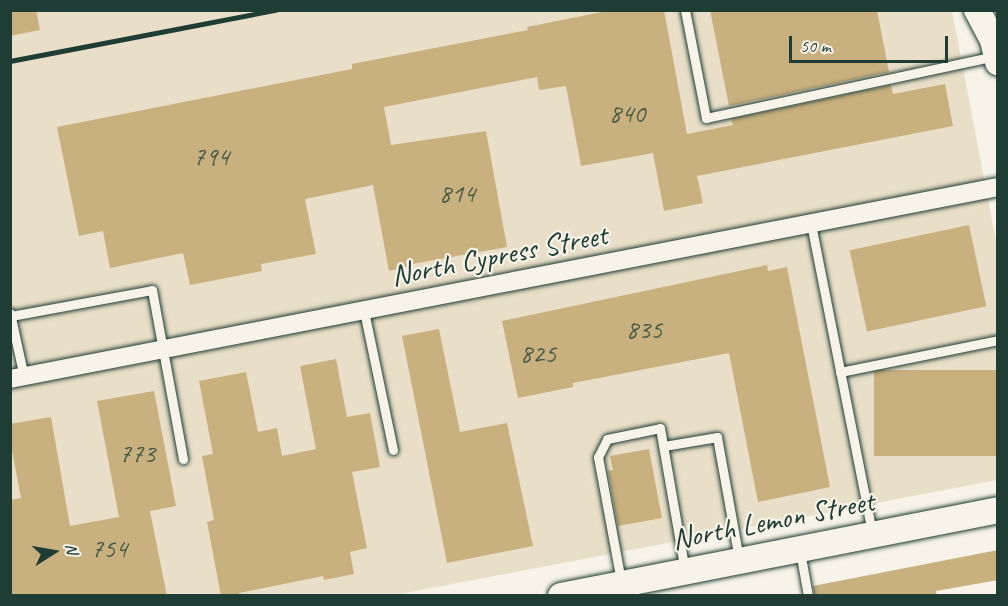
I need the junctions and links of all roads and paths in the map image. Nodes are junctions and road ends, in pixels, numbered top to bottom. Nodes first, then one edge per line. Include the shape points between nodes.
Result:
1 (685, 10) edge
2 (977, 10) edge
3 (996, 43) edge
4 (998, 187) edge
5 (811, 224) junction
6 (364, 311) junction
7 (11, 315) edge
8 (998, 340) edge
9 (162, 350) junction
10 (840, 372) junction
11 (17, 378) edge
12 (664, 446) junction
13 (393, 450) dead end
14 (183, 459) dead end
15 (998, 510) edge
16 (873, 534) junction
17 (800, 549) junction
18 (739, 561) junction
19 (685, 571) junction
20 (621, 584) junction
21 (561, 596) edge
22 (808, 596) edge

1 - 3 lane via 706,118
2 - 3 street
4 - 5 street, North Cypress Street
5 - 6 street, North Cypress Street
5 - 10 lane
6 - 9 street, North Cypress Street
6 - 13 lane
7 - 9 lane via 152,290
7 - 11 lane
8 - 10 lane
9 - 11 street, North Cypress Street
9 - 14 lane
10 - 16 lane
12 - 18 lane via 717,437
12 - 19 lane
12 - 20 lane via 660,428 607,439 598,457
15 - 16 street, North Lemon Street
16 - 17 street, North Lemon Street
17 - 18 street, North Lemon Street
17 - 22 lane
18 - 19 street, North Lemon Street
19 - 20 street, North Lemon Street
20 - 21 street, North Lemon Street

